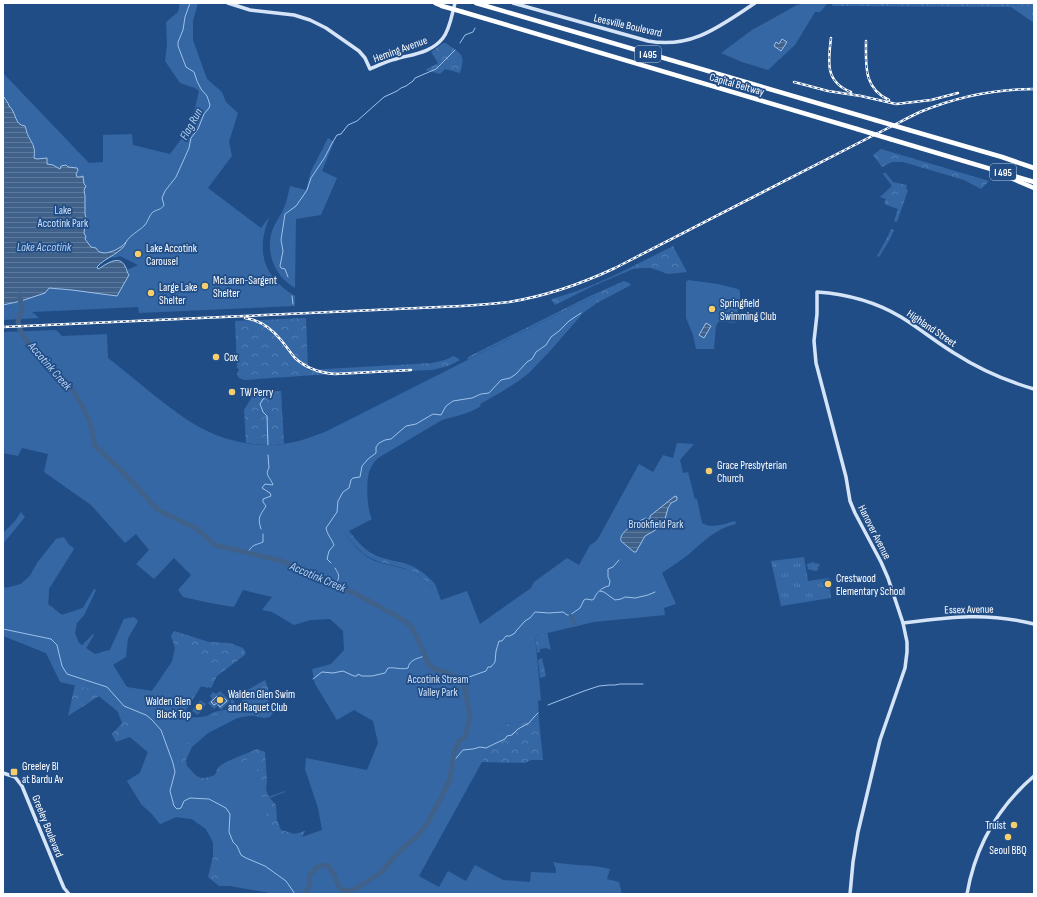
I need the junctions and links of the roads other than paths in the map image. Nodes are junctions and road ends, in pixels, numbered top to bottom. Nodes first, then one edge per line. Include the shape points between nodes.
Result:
1 (228, 3) edge
2 (435, 3) edge
3 (455, 3) edge
4 (476, 3) edge
5 (513, 3) edge
6 (754, 3) edge
7 (971, 163) junction
8 (1034, 168) edge
9 (1034, 182) edge
10 (1034, 188) edge
11 (817, 292) joint
12 (1034, 390) edge
13 (903, 623) junction
14 (1034, 624) edge
15 (3, 773) edge
16 (1034, 776) edge
17 (69, 894) edge
18 (850, 894) edge
19 (967, 894) edge

1 - 3 street, Heming Avenue via 250,10 294,15 310,20 359,51 370,69 436,45 448,29
2 - 7 highway, Capital Beltway / I 495, bridge
4 - 8 highway, Capital Beltway / I 495, bridge
5 - 6 street, Leesville Boulevard via 648,41 667,43 688,40 708,33
7 - 9 highway, Capital Beltway / I 495
7 - 10 highway
11 - 12 street, Highland Street via 854,298 884,308 986,371
11 - 13 street, Hanover Avenue via 815,359 850,500 881,562
13 - 14 street, Essex Avenue via 968,616 1013,619
13 - 18 street, Hanover Avenue via 907,642 905,668 874,764 854,851
15 - 17 street, Greeley Boulevard via 15,777 22,786 64,888
16 - 19 street via 1009,802 991,827 976,859

